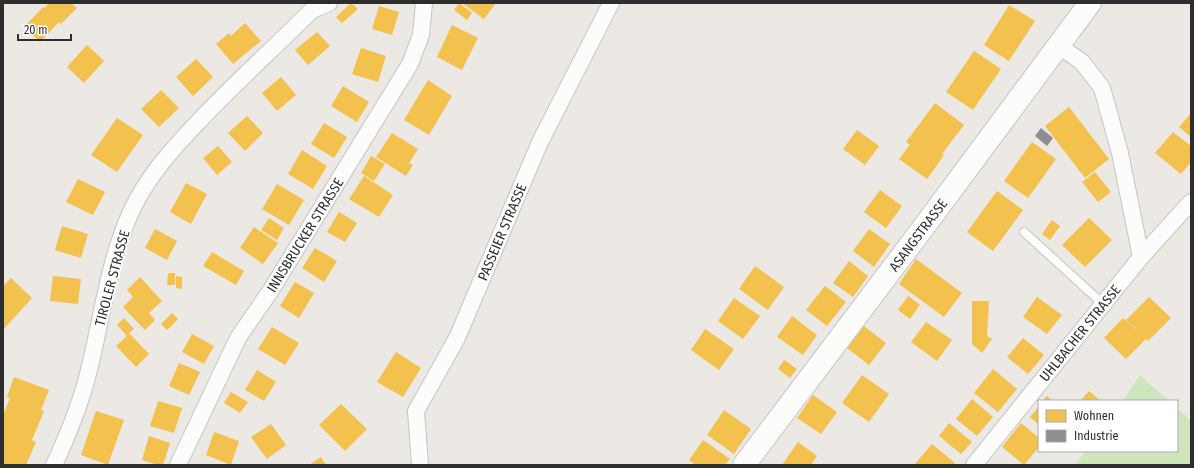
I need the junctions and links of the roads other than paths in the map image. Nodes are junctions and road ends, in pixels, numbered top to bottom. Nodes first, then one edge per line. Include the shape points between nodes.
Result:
1 (329, 3) edge
2 (424, 3) edge
3 (611, 3) edge
4 (1090, 3) edge
5 (1059, 46) junction
6 (1191, 202) edge
7 (1024, 232) dead end
8 (1141, 257) junction
9 (1104, 304) junction
10 (54, 465) edge
11 (178, 465) edge
12 (420, 465) edge
13 (744, 465) edge
14 (974, 465) edge

1 - 10 street, TIROLER STRASSE via 312,10 218,101 164,159 141,192 118,245 83,391
2 - 11 street, INNSBRUCKER STRASSE via 421,36 410,64 271,290 238,338
3 - 12 street, PASSEIER STRASSE via 540,142 457,338 416,411
4 - 5 street, ASANGSTRASSE
5 - 8 street via 1082,62 1102,88 1120,153
5 - 13 street, ASANGSTRASSE
6 - 8 street, UHLBACHER STRASSE
7 - 9 lane
8 - 9 street, UHLBACHER STRASSE
9 - 14 street, UHLBACHER STRASSE

